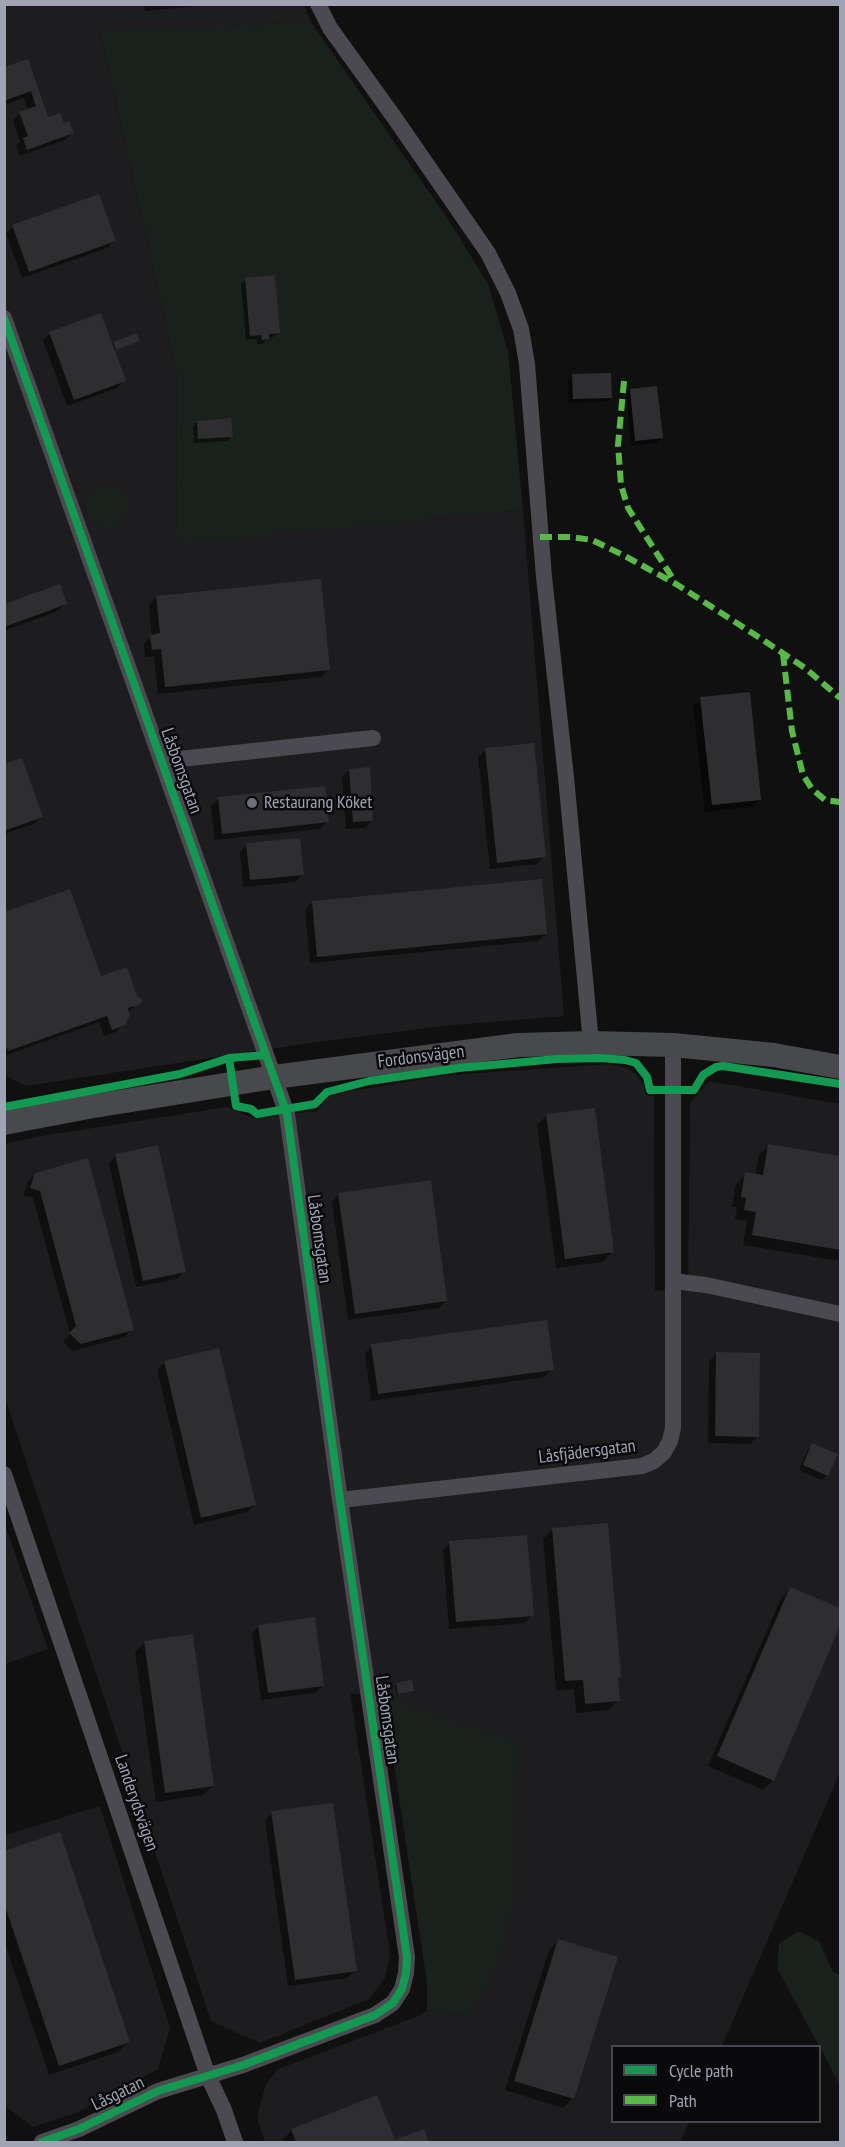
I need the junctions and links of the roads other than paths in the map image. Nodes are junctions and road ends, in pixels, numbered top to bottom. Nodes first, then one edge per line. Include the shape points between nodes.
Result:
1 (318, 4) edge
2 (4, 318) edge
3 (373, 738) dead end
4 (162, 761) junction
5 (591, 1043) junction
6 (673, 1045) junction
7 (840, 1067) edge
8 (274, 1077) junction
9 (4, 1124) edge
10 (673, 1281) junction
11 (840, 1314) edge
12 (4, 1474) edge
13 (340, 1500) junction
14 (208, 2076) junction
15 (42, 2142) edge
16 (235, 2142) edge

1 - 5 street via 330,28 488,253 521,329
2 - 4 street, Låsbomsgatan
3 - 4 street, Låsbomsgatan
4 - 8 street, Låsbomsgatan
5 - 6 street, Fordonsvägen
5 - 8 street, Fordonsvägen via 506,1047
6 - 7 street, Fordonsvägen via 774,1055
6 - 10 street, Låsfjädersgatan
8 - 9 street, Fordonsvägen
8 - 13 street, Låsbomsgatan via 287,1114
10 - 11 street
10 - 13 street, Låsfjädersgatan via 673,1428 664,1452 654,1461 642,1466
12 - 14 street, Landerydsvägen
13 - 14 street, Låsbomsgatan via 407,1957 406,1973 393,2003 375,2015
14 - 15 street, Låsgatan via 158,2091
14 - 16 street, Landerydsvägen

